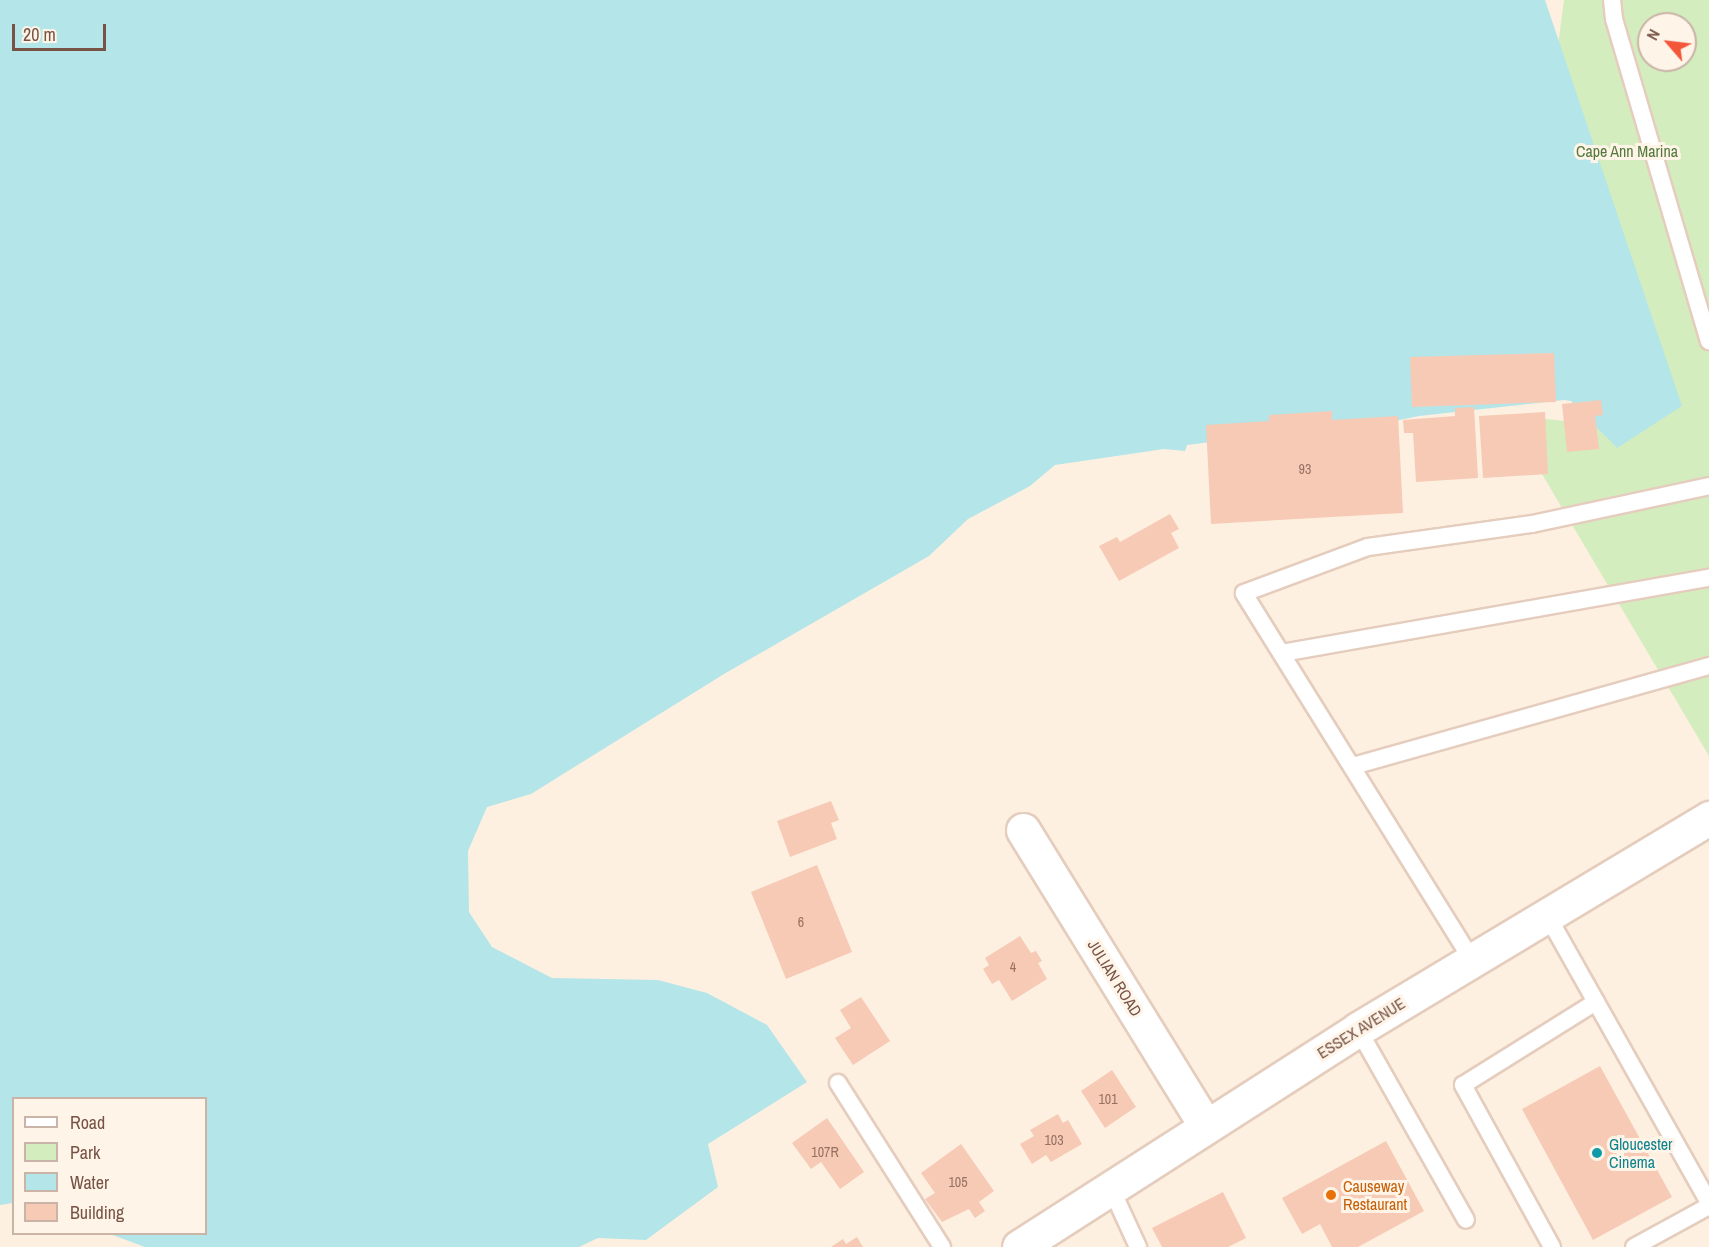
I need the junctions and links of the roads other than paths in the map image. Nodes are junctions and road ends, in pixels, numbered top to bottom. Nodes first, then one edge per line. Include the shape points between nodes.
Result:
1 (1612, 0) edge
2 (1709, 341) edge
3 (1709, 486) edge
4 (1709, 578) edge
5 (1282, 653) junction
6 (1709, 666) edge
7 (1353, 766) junction
8 (1709, 818) edge
9 (1023, 830) dead end
10 (1547, 915) junction
11 (1472, 960) junction
12 (1596, 1002) junction
13 (1358, 1029) junction
14 (838, 1083) dead end
15 (1206, 1126) junction
16 (1111, 1188) junction
17 (1709, 1204) edge
18 (1466, 1220) dead end
19 (942, 1247) edge
20 (1019, 1247) edge
21 (1138, 1247) edge
22 (1552, 1247) edge
23 (1634, 1247) edge

1 - 2 lane via 1614,19
3 - 5 lane via 1532,524 1368,547 1244,593
4 - 5 lane
5 - 7 lane
6 - 7 lane
7 - 11 lane
8 - 10 street, ESSEX AVENUE
9 - 15 street, JULIAN ROAD
10 - 11 street, ESSEX AVENUE
10 - 12 lane
11 - 13 street, ESSEX AVENUE
12 - 17 lane
12 - 22 lane via 1462,1085
13 - 15 street, ESSEX AVENUE
13 - 18 lane
14 - 19 lane
15 - 16 street, ESSEX AVENUE
16 - 20 street, ESSEX AVENUE
16 - 21 lane
17 - 23 lane

